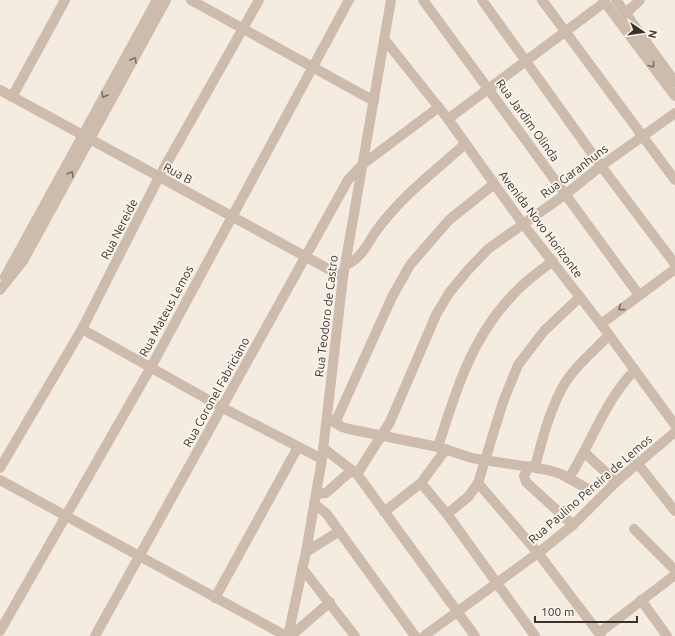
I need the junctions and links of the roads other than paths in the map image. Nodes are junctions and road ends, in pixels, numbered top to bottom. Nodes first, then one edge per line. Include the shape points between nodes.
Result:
1 (65, 0) edge
2 (157, 0) edge
3 (166, 0) edge
4 (191, 0) edge
5 (260, 0) edge
6 (349, 0) edge
7 (391, 0) edge
8 (423, 0) edge
9 (482, 0) edge
10 (542, 0) edge
11 (616, 0) edge
12 (640, 0) edge
13 (604, 1) edge
14 (626, 13) junction
15 (244, 30) junction
16 (565, 32) junction
17 (385, 40) junction
18 (526, 60) junction
19 (313, 68) junction
20 (675, 82) edge
21 (0, 90) edge
22 (490, 90) junction
23 (675, 96) edge
24 (12, 97) junction
25 (374, 101) junction
26 (439, 108) junction
27 (675, 113) edge
28 (448, 119) junction
29 (643, 136) junction
30 (86, 138) junction
31 (466, 144) junction
32 (364, 164) junction
33 (601, 166) junction
34 (159, 177) junction
35 (675, 180) edge
36 (494, 184) junction
37 (566, 194) junction
38 (231, 216) junction
39 (523, 224) junction
40 (305, 257) junction
41 (553, 261) junction
42 (675, 264) edge
43 (346, 265) junction
44 (675, 269) edge
45 (343, 277) junction
46 (0, 285) edge
47 (0, 290) edge
48 (639, 295) junction
49 (580, 297) junction
50 (601, 324) junction
51 (82, 328) junction
52 (609, 335) junction
53 (151, 367) junction
54 (635, 370) junction
55 (223, 408) junction
56 (331, 420) junction
57 (675, 425) edge
58 (675, 432) edge
59 (382, 435) junction
60 (298, 447) junction
61 (323, 448) junction
62 (442, 448) junction
63 (585, 453) junction
64 (322, 459) junction
65 (486, 460) junction
66 (638, 464) junction
67 (532, 466) junction
68 (0, 468) edge
69 (354, 472) junction
70 (569, 478) junction
71 (0, 480) edge
72 (616, 482) junction
73 (421, 483) junction
74 (478, 483) junction
75 (590, 490) dead end
76 (315, 499) junction
77 (675, 511) edge
78 (384, 512) junction
79 (447, 514) junction
80 (66, 517) junction
81 (572, 525) junction
82 (634, 529) dead end
83 (338, 532) junction
84 (306, 552) junction
85 (538, 553) junction
86 (140, 556) junction
87 (302, 568) junction
88 (675, 570) edge
89 (675, 575) edge
90 (496, 583) junction
91 (215, 598) junction
92 (641, 600) junction
93 (330, 602) junction
94 (457, 611) junction
95 (0, 631) edge
96 (600, 634) edge
97 (290, 635) edge
98 (95, 636) edge
99 (355, 636) edge
100 (415, 636) edge
101 (424, 636) edge
102 (475, 636) edge
103 (535, 636) edge
104 (667, 636) edge

1 - 24 street
2 -> 30 street
30 -> 3 street
4 - 15 street
5 - 15 street, Rua Nereide
6 - 19 street, Rua Mateus Lemos
7 - 17 street, Rua Teodoro de Castro
8 - 22 street, Rua Jardim Olinda
9 - 18 street
10 - 16 street
11 - 14 street
12 - 14 street
13 - 16 street
13 -> 23 street
14 - 20 street
15 - 19 street
15 - 34 street, Rua Nereide
16 - 18 street
16 - 29 street
17 - 25 street, Rua Teodoro de Castro
17 - 26 street, Avenida Novo Horizonte
18 - 22 street
18 - 33 street
19 - 25 street
19 - 38 street, Rua Mateus Lemos
21 - 24 street, Rua B
22 - 28 street
22 - 37 street, Rua Jardim Olinda
24 - 30 street, Rua B
25 - 32 street, Rua Teodoro de Castro
26 - 28 street, Avenida Novo Horizonte
26 - 32 street, Rua Coronel Fabriciano
27 - 29 street, Rua Garanhuns
28 - 31 street, Avenida Novo Horizonte
29 - 33 street, Rua Garanhuns
29 - 35 street
30 - 34 street, Rua B
30 - 46 street
47 -> 30 street via 20,266
31 - 36 street, Avenida Novo Horizonte
31 - 43 street via 407,194 386,217 356,260
32 - 40 street, Rua Coronel Fabriciano via 341,191
32 - 43 street, Rua Teodoro de Castro
33 - 37 street, Rua Garanhuns
33 - 42 street
34 - 38 street, Rua B
34 - 51 street, Rua Nereide
36 - 39 street, Avenida Novo Horizonte
36 - 56 street via 449,220 410,265
37 - 39 street, Rua Garanhuns
37 - 48 street, Rua Jardim Olinda
38 - 40 street, Rua B
38 - 53 street, Rua Mateus Lemos
39 - 41 street, Avenida Novo Horizonte
39 - 59 street, Rua Garanhuns via 488,249 449,293 436,315 402,396
40 - 45 street, Rua B
40 - 55 street, Rua Coronel Fabriciano
41 - 49 street, Avenida Novo Horizonte
41 - 62 street via 511,297 482,334 461,378
43 - 45 street, Rua Teodoro de Castro
44 - 48 street
45 - 56 street, Rua Teodoro de Castro
48 -> 50 street
49 - 50 street, Avenida Novo Horizonte
49 - 65 street via 544,330 518,365 503,402
50 - 52 street, Avenida Novo Horizonte
51 - 53 street
51 - 68 street, Rua Nereide
52 - 54 street, Avenida Novo Horizonte
52 - 67 street via 573,373 563,388
53 - 55 street
53 - 80 street, Rua Mateus Lemos
54 - 57 street, Avenida Novo Horizonte
54 - 63 street via 612,397
55 - 60 street
55 - 86 street, Rua Coronel Fabriciano
56 - 59 street via 349,429
56 - 61 street, Rua Teodoro de Castro
58 - 66 street, Rua Paulino Pereira de Lemos
59 - 62 street
59 - 69 street, Rua Garanhuns
60 - 64 street
60 - 91 street
61 - 64 street, Rua Teodoro de Castro
61 - 69 street
62 - 65 street
62 - 73 street
63 - 70 street
63 - 72 street
64 - 76 street, Rua Teodoro de Castro
65 - 67 street
65 - 74 street
66 - 72 street, Rua Paulino Pereira de Lemos
66 - 77 street
67 - 70 street
67 - 81 street via 524,476 526,482
69 - 76 street, Rua Garanhuns
69 - 78 street
70 - 75 street
71 - 80 street
72 - 81 street, Rua Paulino Pereira de Lemos
73 - 78 street
73 - 79 street
74 - 79 street via 468,497
74 - 85 street
76 - 83 street
76 - 84 street, Rua Teodoro de Castro
78 - 94 street
79 - 90 street
80 - 86 street
80 - 95 street, Rua Mateus Lemos
81 - 85 street, Rua Paulino Pereira de Lemos
82 - 88 street
83 - 84 street
83 - 100 street
84 - 87 street, Rua Teodoro de Castro
85 - 90 street, Rua Paulino Pereira de Lemos
85 - 96 street
86 - 91 street
86 - 98 street, Rua Coronel Fabriciano
87 - 93 street
87 - 97 street, Rua Teodoro de Castro
89 - 92 street
90 - 94 street, Rua Paulino Pereira de Lemos
90 - 103 street
91 - 97 street
92 - 96 street
92 - 104 street
93 - 97 street
93 - 99 street
94 - 101 street, Rua Paulino Pereira de Lemos
94 - 102 street

